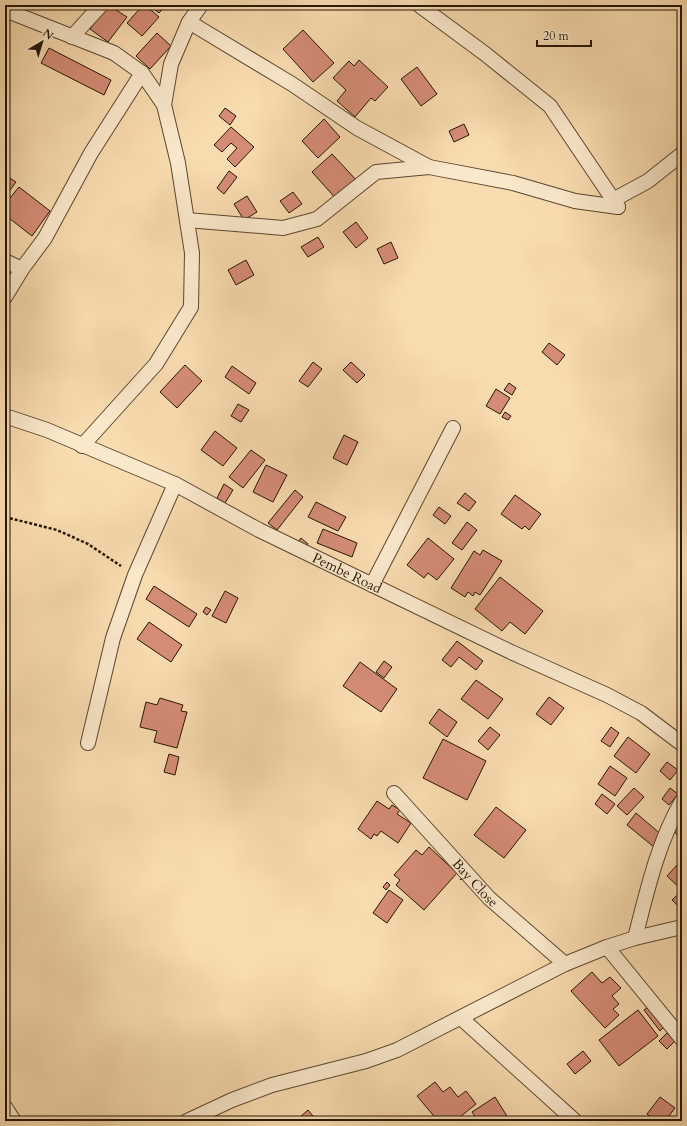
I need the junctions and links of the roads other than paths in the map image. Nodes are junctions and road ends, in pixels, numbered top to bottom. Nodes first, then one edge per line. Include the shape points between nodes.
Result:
1 (101, 5) edge
2 (200, 5) edge
3 (419, 5) edge
4 (5, 10) edge
5 (189, 22) junction
6 (72, 37) junction
7 (142, 72) junction
8 (164, 105) junction
9 (682, 154) edge
10 (429, 167) junction
11 (613, 200) junction
12 (187, 220) junction
13 (5, 261) edge
14 (22, 269) junction
15 (5, 297) edge
16 (5, 416) edge
17 (453, 428) dead end
18 (82, 446) junction
19 (176, 484) junction
20 (372, 585) junction
21 (88, 742) dead end
22 (682, 744) edge
23 (394, 793) dead end
24 (682, 800) edge
25 (682, 927) edge
26 (635, 938) junction
27 (607, 946) junction
28 (565, 964) junction
29 (461, 1018) junction
30 (682, 1039) edge
31 (5, 1107) edge
32 (14, 1121) edge
33 (187, 1121) edge
34 (575, 1121) edge

1 - 6 street
2 - 5 street
3 - 11 street via 550,106
4 - 6 street
5 - 8 street via 171,64
5 - 10 street via 292,84 357,128
6 - 7 street via 114,53
7 - 8 street
7 - 14 street via 91,153 45,238
8 - 12 street via 178,163
9 - 11 street via 648,181
10 - 11 street via 513,183 575,201 618,207
10 - 12 street via 376,172 317,219 283,228
12 - 18 street via 192,254 192,307 156,364
13 - 14 street
14 - 15 street
16 - 18 street, Pembe Road via 47,430
17 - 20 street
18 - 19 street, Pembe Road
19 - 20 street, Pembe Road via 258,530
19 - 21 street via 135,575 113,638
20 - 22 street, Pembe Road via 607,695 641,713
23 - 28 street, Bay Close via 489,898
24 - 26 street via 672,817 651,877
25 - 26 street
26 - 27 street
27 - 28 street
27 - 30 street
28 - 29 street
29 - 33 street via 397,1050 366,1061 272,1085
29 - 34 street
31 - 32 street

